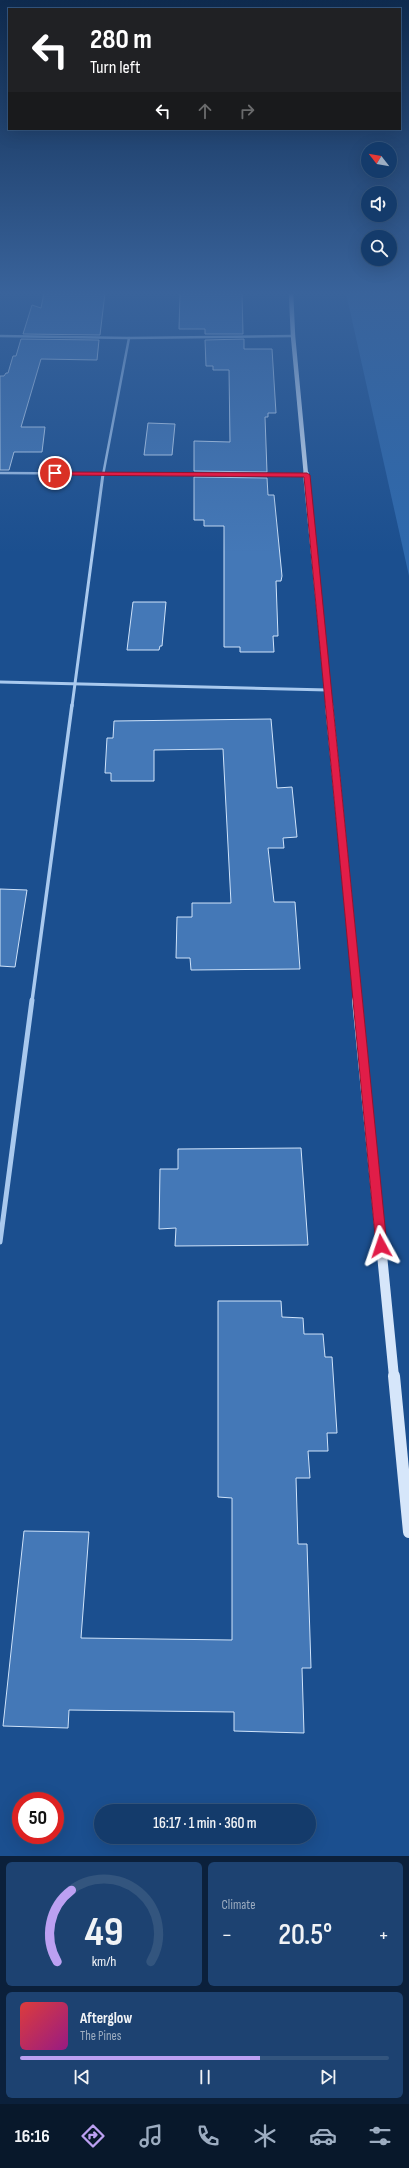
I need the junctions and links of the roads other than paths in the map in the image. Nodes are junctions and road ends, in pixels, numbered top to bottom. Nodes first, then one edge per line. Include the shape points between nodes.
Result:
1 (119, 380) edge
2 (297, 380) edge
3 (0, 473) edge
4 (103, 474) junction
5 (307, 475) junction
6 (0, 682) edge
7 (75, 685) junction
8 (328, 690) junction
9 (0, 1242) edge
10 (409, 1532) edge

1 - 4 street
2 - 5 main road
3 - 4 street
4 - 5 street
4 - 7 street
5 - 8 main road
6 - 7 street
7 - 8 street
7 - 9 street
8 - 10 main road

